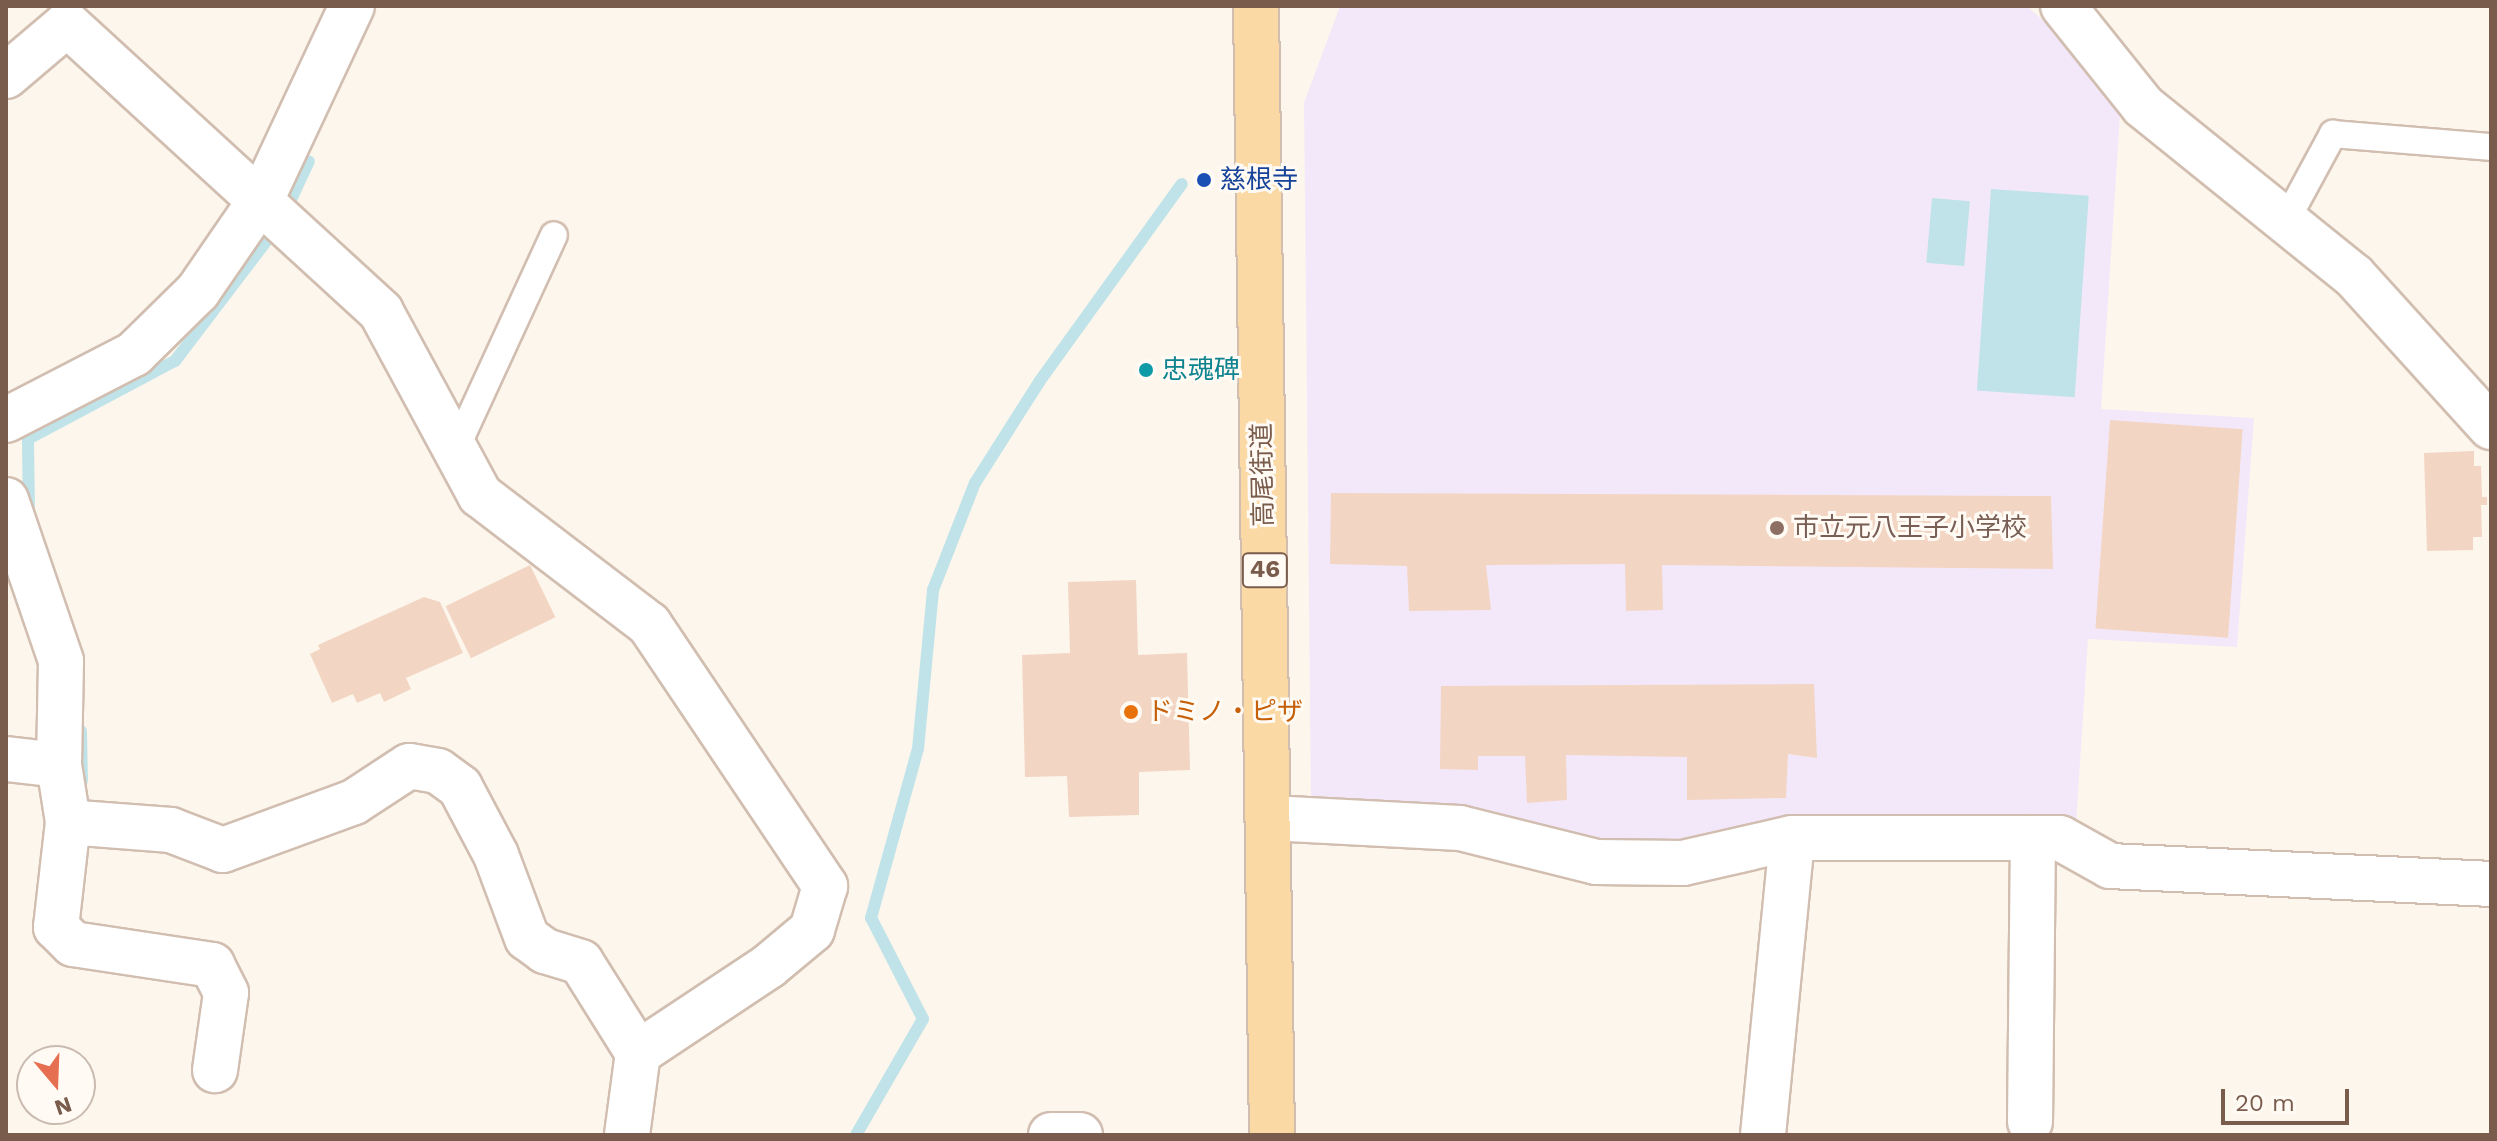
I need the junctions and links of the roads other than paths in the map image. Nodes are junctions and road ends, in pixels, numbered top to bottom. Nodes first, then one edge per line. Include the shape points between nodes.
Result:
1 (352, 6) edge
2 (1256, 6) edge
3 (2063, 6) edge
4 (6, 76) edge
5 (2491, 147) edge
6 (262, 198) junction
7 (2287, 219) junction
8 (554, 235) dead end
9 (6, 420) edge
10 (2491, 427) edge
11 (456, 448) junction
12 (6, 500) edge
13 (6, 759) edge
14 (59, 765) junction
15 (1270, 818) junction
16 (68, 822) junction
17 (1792, 838) junction
18 (2033, 838) junction
19 (2491, 884) edge
20 (638, 1053) junction
21 (215, 1070) dead end
22 (2030, 1122) dead end
23 (627, 1135) edge
24 (1051, 1135) edge
25 (1080, 1135) edge
26 (1272, 1135) edge
27 (1763, 1135) edge

1 - 6 street
2 - 15 main road, 高尾街道 / 46
3 - 7 street via 2143,106
4 - 6 street via 67,24
5 - 7 lane via 2333,134
6 - 9 street via 198,291 134,354
6 - 11 street via 381,312
7 - 10 street via 2354,276
8 - 11 lane
11 - 20 street via 480,495 649,624 825,886 812,930 769,966
12 - 14 street via 61,661
13 - 14 street
14 - 16 street
15 - 17 street via 1460,828 1596,862 1683,863
15 - 26 main road, 高尾街道 / 46
16 - 20 street via 171,830 223,850 354,802 409,766 438,771 460,787 496,855 527,938 545,951 581,962
16 - 21 street via 56,927 73,944 212,965 226,993
17 - 18 street
17 - 27 street
18 - 19 street via 2060,838 2110,866
18 - 22 street
20 - 23 street
24 - 25 street

